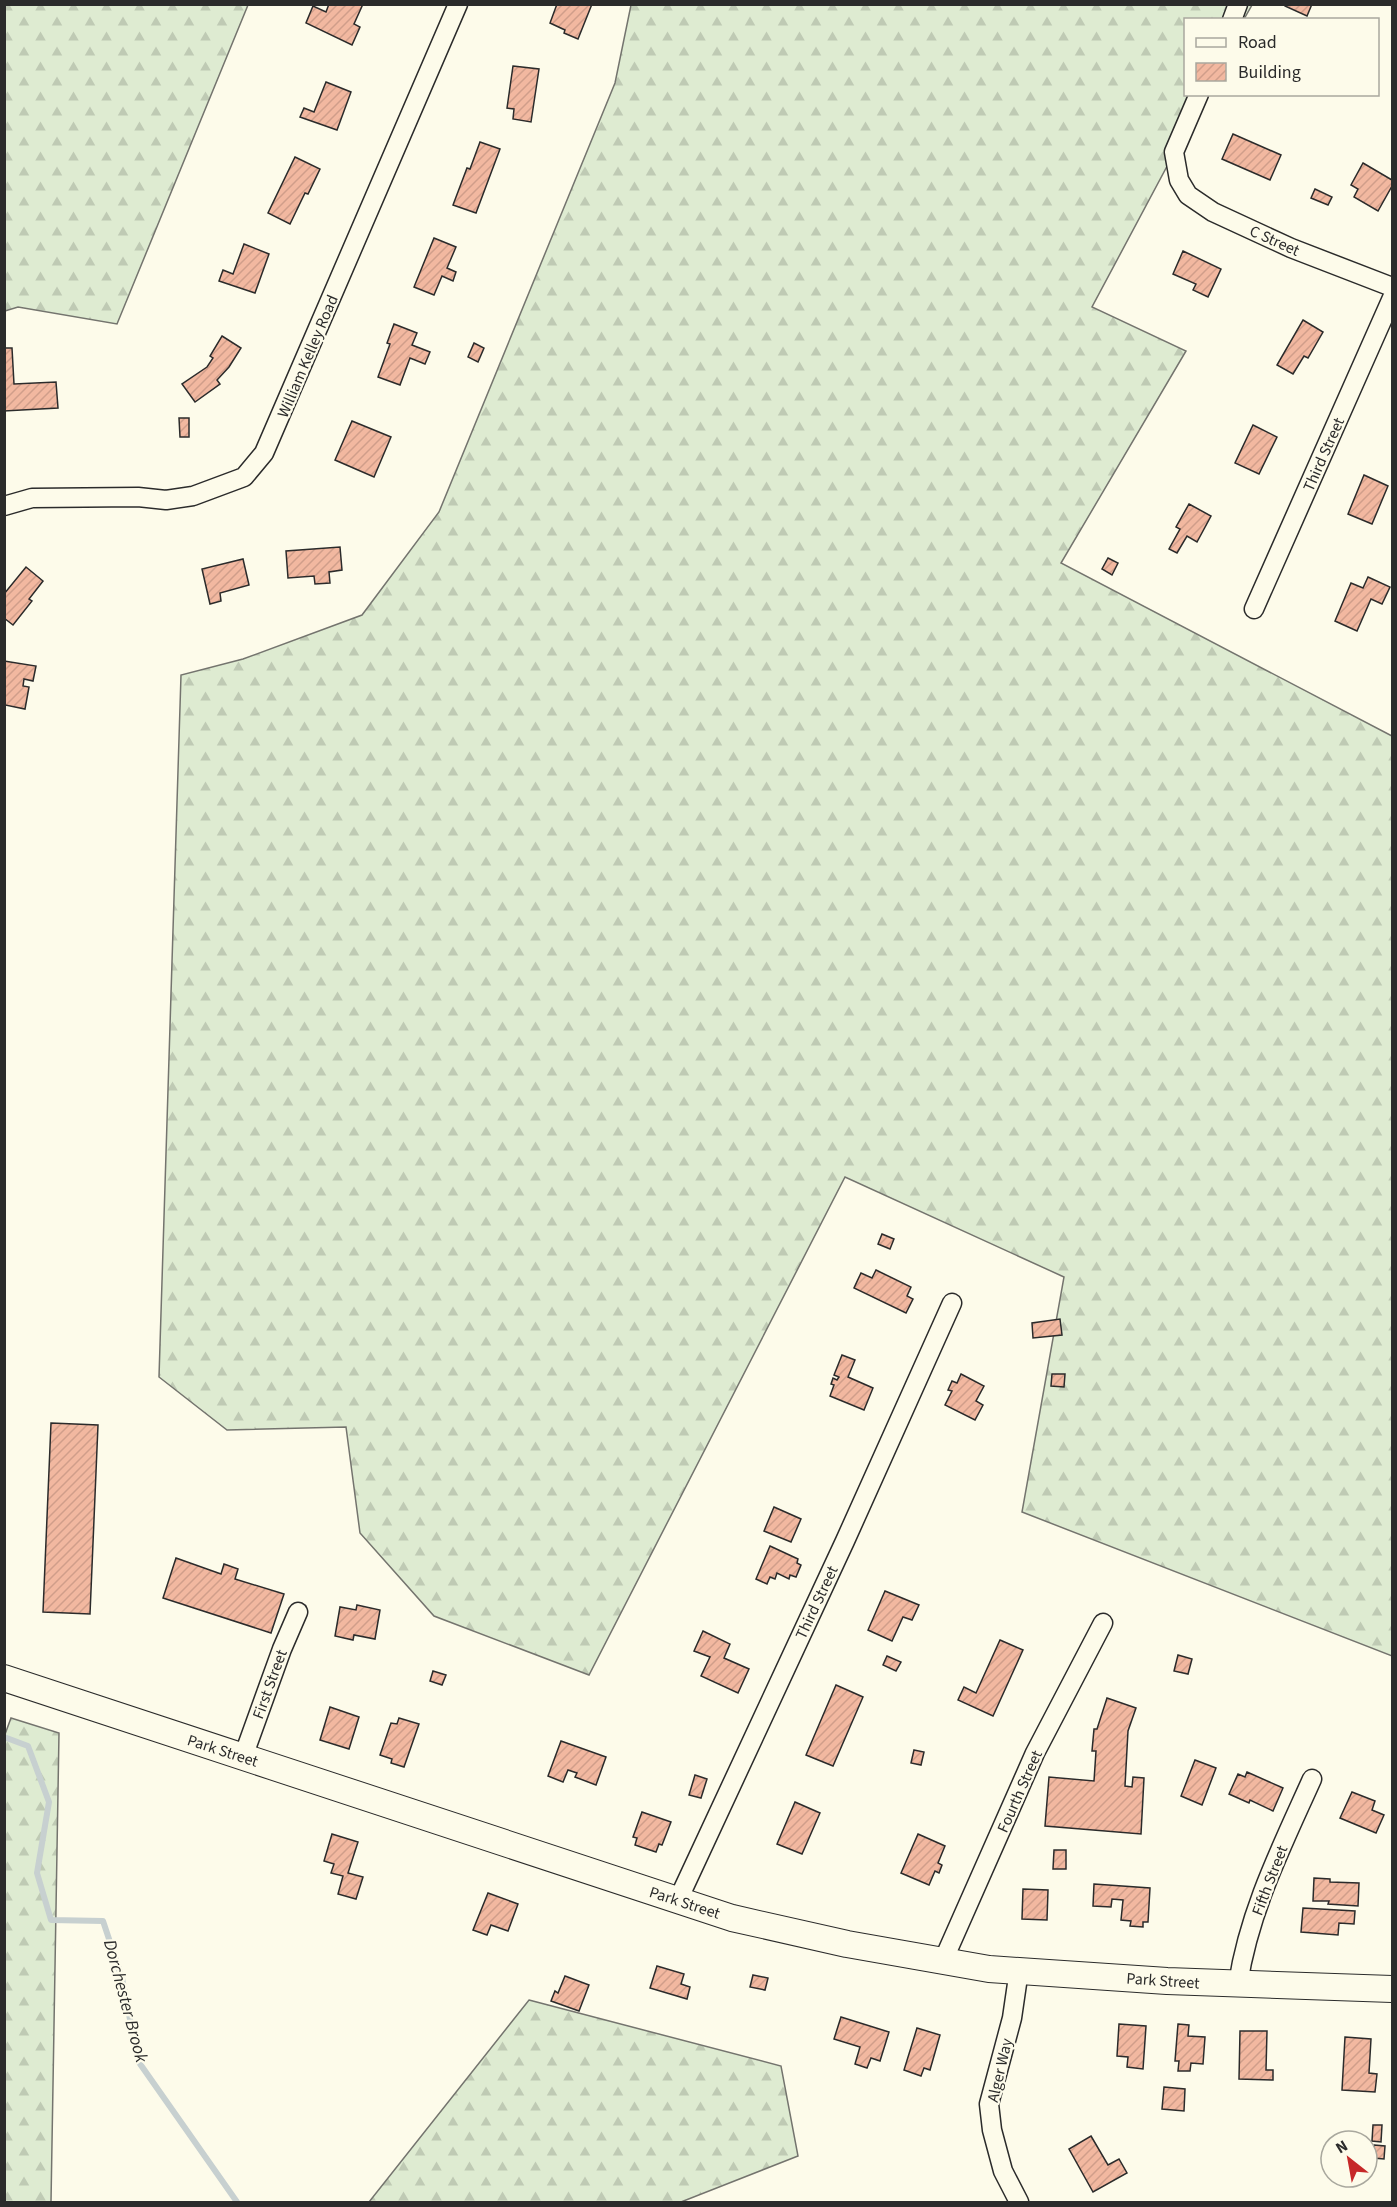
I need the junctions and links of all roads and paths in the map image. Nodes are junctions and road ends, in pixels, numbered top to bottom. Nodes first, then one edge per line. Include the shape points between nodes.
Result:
1 (458, 4) edge
2 (1198, 96) edge
3 (1392, 288) edge
4 (1392, 298) edge
5 (4, 506) edge
6 (1254, 609) dead end
7 (952, 1303) dead end
8 (298, 1612) dead end
9 (1103, 1623) dead end
10 (4, 1678) edge
11 (243, 1757) junction
12 (1312, 1779) dead end
13 (678, 1900) junction
14 (943, 1961) junction
15 (1019, 1970) junction
16 (1238, 1984) junction
17 (1392, 1989) edge
18 (1019, 2202) edge

1 - 5 street, William Kelley Road via 264,453 244,477 193,496 166,500 32,498
2 - 3 street, C Street via 1174,152 1179,180 1188,195 1213,212 1291,248
4 - 6 street, Third Street
7 - 13 street, Third Street
8 - 11 street, First Street
9 - 14 street, Fourth Street via 1035,1753
10 - 11 main road, Park Street
11 - 13 main road, Park Street
12 - 16 street, Fifth Street via 1267,1880 1243,1951
13 - 14 main road, Park Street via 732,1918
14 - 15 main road, Park Street
15 - 16 main road, Park Street
15 - 18 street, Alger Way via 1012,2018 989,2104 1002,2171
16 - 17 main road, Park Street

